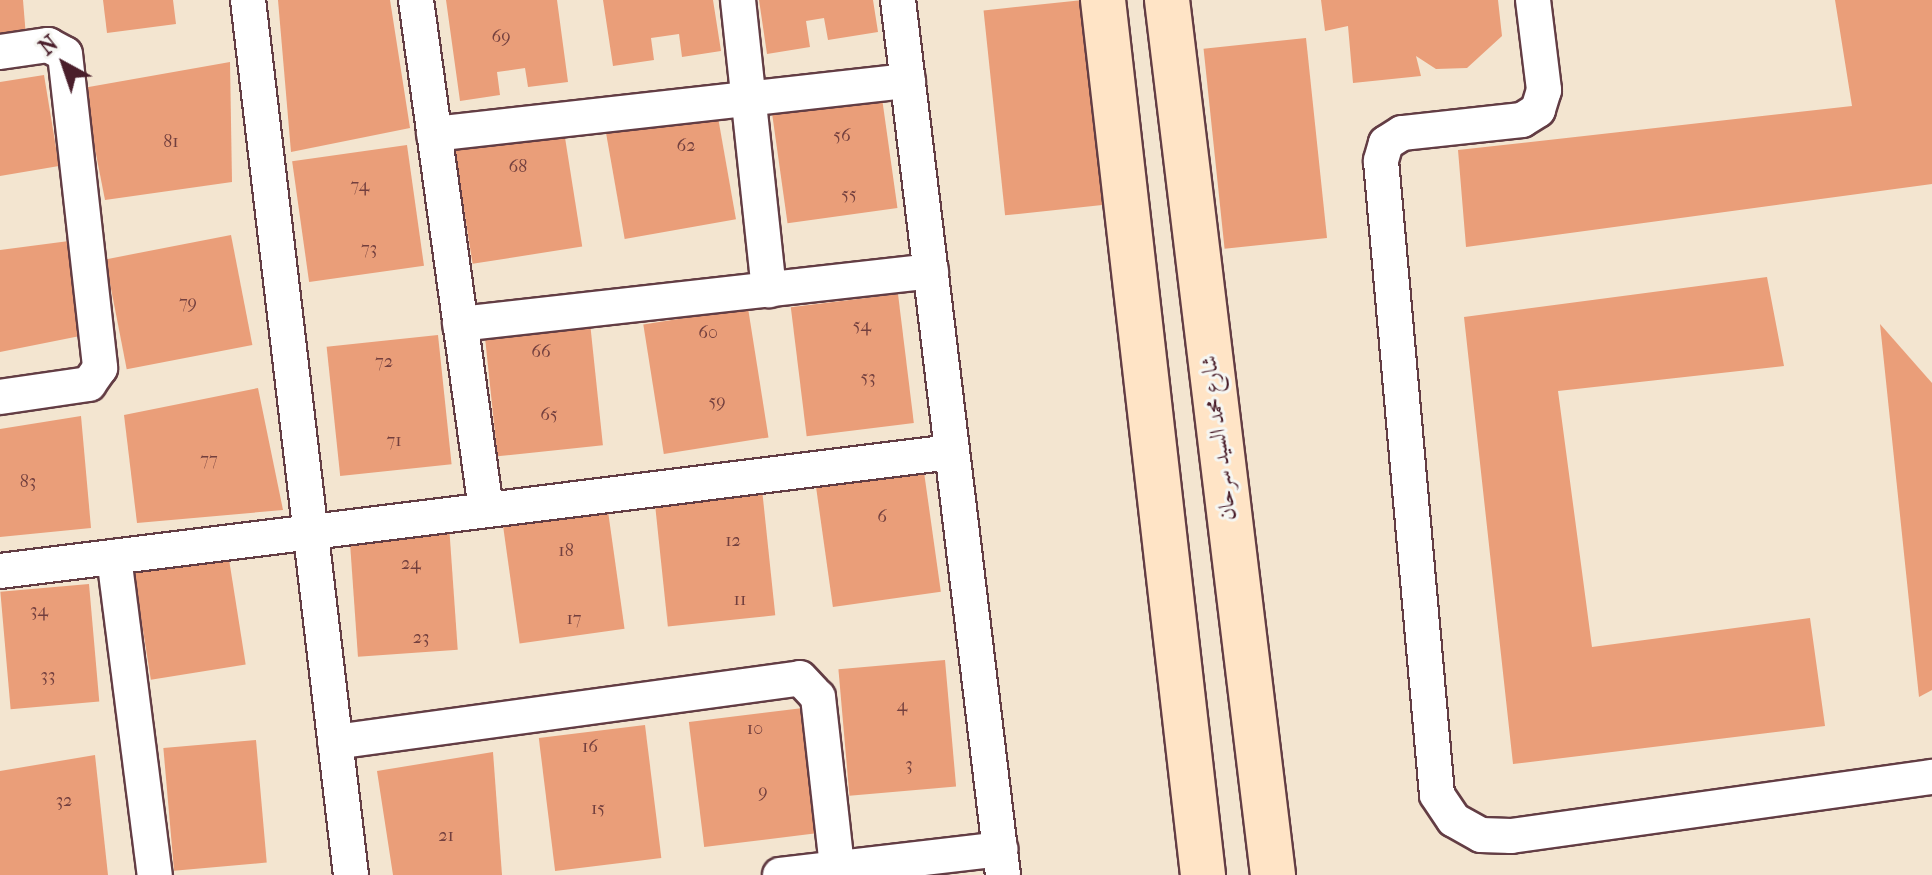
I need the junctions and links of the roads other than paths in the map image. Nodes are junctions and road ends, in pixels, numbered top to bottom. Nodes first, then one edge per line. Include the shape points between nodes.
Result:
1 (248, 0) edge
2 (416, 0) edge
3 (738, 0) edge
4 (898, 0) edge
5 (1103, 0) edge
6 (1167, 0) edge
7 (1533, 0) edge
8 (0, 52) edge
9 (908, 81) junction
10 (748, 98) junction
11 (434, 134) junction
12 (931, 271) junction
13 (769, 290) junction
14 (460, 324) junction
15 (0, 397) edge
16 (952, 452) junction
17 (1224, 479) junction
18 (1155, 484) junction
19 (486, 510) junction
20 (310, 534) junction
21 (114, 557) junction
22 (0, 571) edge
23 (335, 742) junction
24 (1932, 777) edge
25 (1001, 862) edge
26 (837, 872) edge
27 (155, 875) edge
28 (351, 875) edge
29 (780, 875) edge
30 (1203, 875) edge
31 (1273, 875) edge

1 - 20 street
2 - 11 street
3 - 10 street
4 - 9 street
5 - 18 street
6 - 17 street, شارع محمد السيد سرحان
7 - 24 street via 1544,90 1538,110 1522,120 1402,133 1386,143 1381,161 1437,795 1454,820 1481,835 1511,836
8 - 15 street via 48,45 65,54 100,368 89,384
9 - 10 street
9 - 12 street
10 - 11 street
10 - 13 street
11 - 14 street
12 - 13 street
12 - 16 street
13 - 14 street
14 - 19 street
16 - 19 street
16 - 25 street
17 - 18 street
17 - 31 street, شارع محمد السيد سرحان
18 - 30 street
19 - 20 street
20 - 21 street
20 - 23 street
21 - 22 street
21 - 27 street
23 - 26 street via 800,678 818,697
23 - 28 street
25 - 26 street
26 - 29 street

